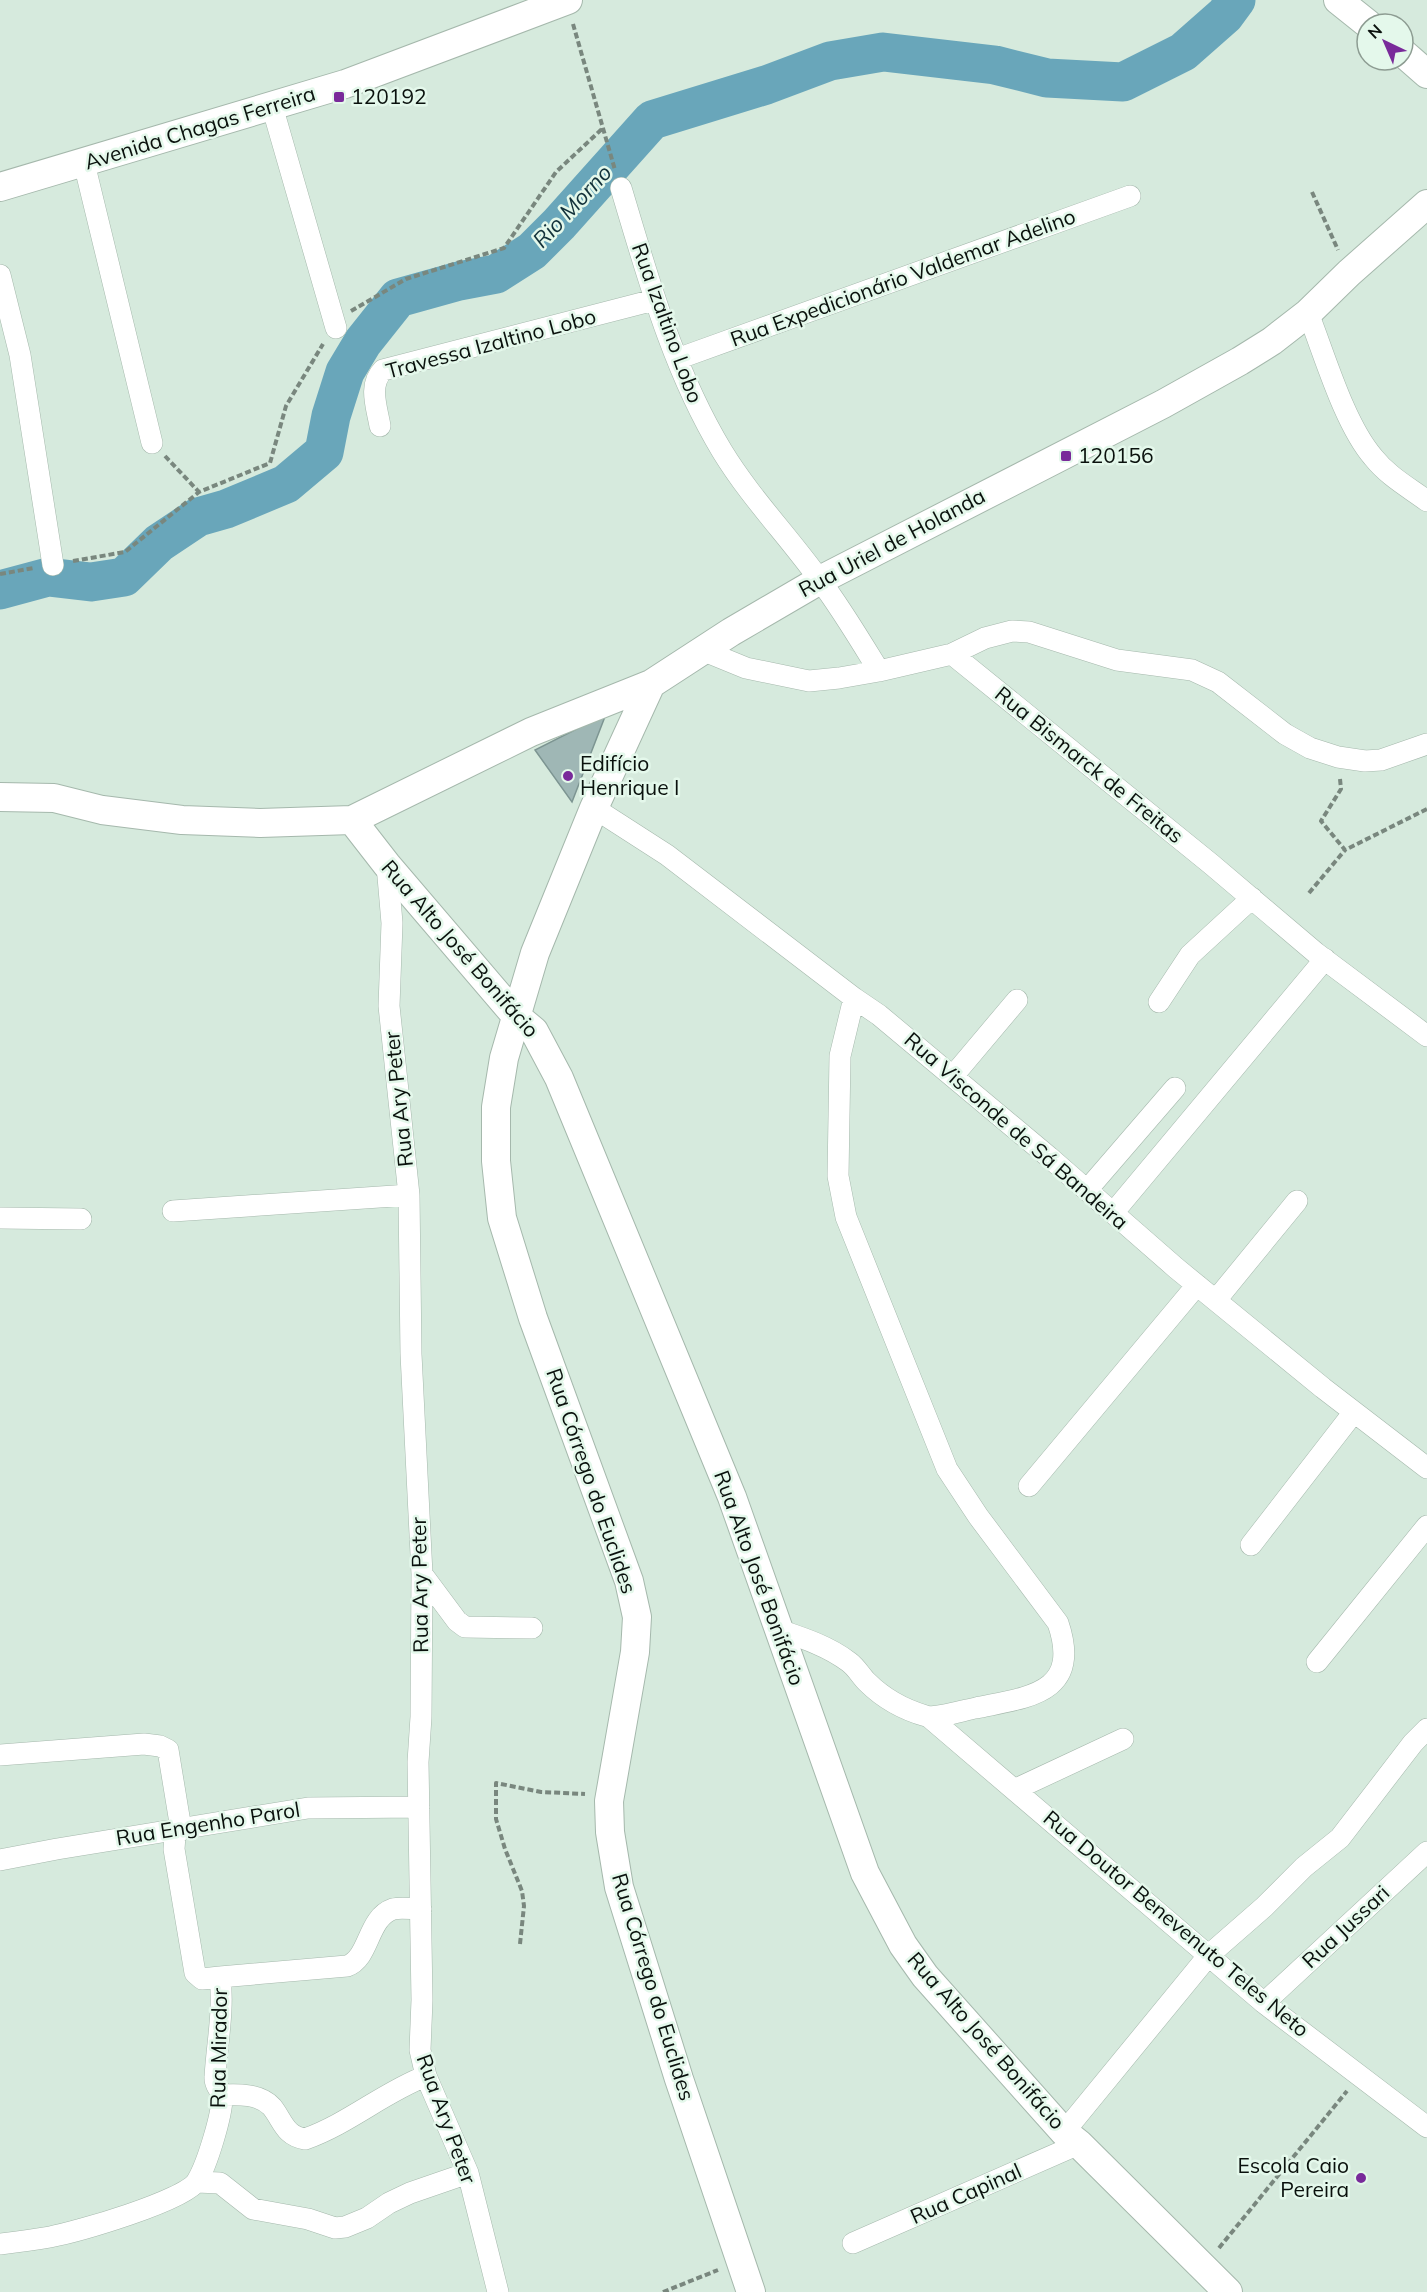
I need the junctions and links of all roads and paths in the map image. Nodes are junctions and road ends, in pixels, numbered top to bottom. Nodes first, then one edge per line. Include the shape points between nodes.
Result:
1 (567, 0) edge
2 (1338, 0) edge
3 (535, 6) edge
4 (1355, 14) edge
5 (1415, 64) edge
6 (1427, 74) edge
7 (272, 106) junction
8 (603, 128) junction
9 (84, 163) junction
10 (0, 187) edge
11 (621, 188) joint
12 (1312, 192) dead end
13 (1130, 196) dead end
14 (1427, 204) edge
15 (1349, 273) junction
16 (0, 275) edge
17 (654, 300) junction
18 (1308, 313) junction
19 (336, 328) junction
20 (677, 359) junction
21 (380, 426) dead end
22 (152, 443) joint
23 (199, 492) junction
24 (1427, 501) edge
25 (53, 565) junction
26 (0, 574) edge
27 (820, 580) junction
28 (702, 650) junction
29 (952, 654) junction
30 (879, 670) junction
31 (651, 684) junction
32 (1427, 744) edge
33 (1338, 757) junction
34 (0, 797) edge
35 (594, 808) junction
36 (1427, 809) edge
37 (352, 820) junction
38 (1345, 850) junction
39 (387, 865) junction
40 (1309, 892) dead end
41 (1252, 898) junction
42 (1325, 959) junction
43 (854, 998) junction
44 (1017, 1000) dead end
45 (1159, 1002) dead end
46 (516, 1016) junction
47 (1427, 1036) edge
48 (953, 1076) junction
49 (1175, 1088) dead end
50 (1087, 1190) junction
51 (409, 1196) junction
52 (1297, 1201) dead end
53 (173, 1211) dead end
54 (1113, 1214) junction
55 (0, 1218) edge
56 (81, 1219) dead end
57 (1197, 1285) junction
58 (1216, 1300) junction
59 (1354, 1412) junction
60 (1427, 1468) edge
61 (1029, 1486) dead end
62 (1427, 1526) edge
63 (1251, 1545) dead end
64 (422, 1575) junction
65 (532, 1628) dead end
66 (779, 1630) junction
67 (1317, 1662) dead end
68 (929, 1717) junction
69 (1427, 1729) edge
70 (1123, 1739) dead end
71 (0, 1755) edge
72 (1016, 1789) junction
73 (610, 1795) junction
74 (419, 1807) junction
75 (181, 1828) junction
76 (1427, 1852) edge
77 (0, 1860) edge
78 (421, 1909) junction
79 (519, 1944) dead end
80 (1209, 1955) junction
81 (220, 1977) junction
82 (1264, 2002) junction
83 (426, 2076) junction
84 (1360, 2076) junction
85 (222, 2095) junction
86 (1427, 2127) edge
87 (1072, 2138) junction
88 (468, 2173) junction
89 (197, 2182) junction
90 (854, 2243) dead end
91 (0, 2244) edge
92 (741, 2262) junction
93 (1203, 2267) junction
94 (498, 2292) edge
95 (663, 2292) edge
96 (751, 2292) edge
97 (1228, 2292) edge

1 - 3 main road, Avenida Chagas Ferreira
1 - 8 path
2 - 4 main road
3 - 7 main road, Avenida Chagas Ferreira via 345,84
5 - 6 main road
7 - 9 main road, Avenida Chagas Ferreira
7 - 19 street
8 - 11 path
8 - 19 path via 556,172 504,248 406,279 355,308
9 - 10 main road, Avenida Chagas Ferreira
9 - 22 street
11 - 17 street, Rua Izaltino Lobo
12 - 15 path
13 - 20 street, Rua Expedicionário Valdemar Adelino
14 - 15 main road, Rua Uriel de Holanda
15 - 18 main road, Rua Uriel de Holanda
16 - 25 street via 20,355
17 - 20 street, Rua Izaltino Lobo
17 - 21 street, Travessa Izaltino Lobo via 382,370 374,384
18 - 24 street via 1352,426 1372,457
18 - 27 main road, Rua Uriel de Holanda via 1272,341 1163,404
19 - 23 path via 286,406 270,463
20 - 27 street, Rua Izaltino Lobo via 723,452
22 - 23 path
23 - 25 path via 125,552
25 - 26 path
27 - 28 main road, Rua Uriel de Holanda
27 - 30 street, Rua Izaltino Lobo
28 - 30 street via 746,668 809,681
28 - 31 main road, Rua Uriel de Holanda
29 - 30 street
29 - 33 street via 985,638 1012,631 1029,632 1117,660 1192,670 1218,682 1285,734
29 - 41 street, Rua Bismarck de Freitas
31 - 35 main road
31 - 37 main road, Rua Uriel de Holanda via 531,732
32 - 33 street via 1381,760
33 - 38 path via 1341,789 1321,821
34 - 37 main road via 54,798 102,810 182,820
35 - 43 street, Rua Visconde de Sá Bandeira via 667,855
35 - 46 main road via 535,953
36 - 38 path
37 - 39 main road, Rua Alto José Bonifácio
38 - 40 path
39 - 46 main road, Rua Alto José Bonifácio
39 - 51 street, Rua Ary Peter via 392,923 389,1006
41 - 42 street, Rua Bismarck de Freitas
41 - 45 street via 1190,955
42 - 47 street, Rua Bismarck de Freitas
42 - 54 street
43 - 48 street, Rua Visconde de Sá Bandeira
43 - 68 street via 840,1056 838,1176 846,1217 946,1469 1058,1623 1064,1641 1064,1659 1047,1689 1029,1697
44 - 48 street
46 - 66 main road, Rua Alto José Bonifácio via 534,1031 574,1112 732,1497
46 - 73 main road, Rua Córrego do Euclides via 496,1107 502,1218 533,1318 629,1581 637,1617 635,1652
48 - 50 street, Rua Visconde de Sá Bandeira
49 - 50 street
50 - 54 street, Rua Visconde de Sá Bandeira
51 - 53 street
51 - 64 street, Rua Ary Peter via 411,1354
52 - 58 street
54 - 57 street, Rua Visconde de Sá Bandeira
55 - 56 street
57 - 58 street, Rua Visconde de Sá Bandeira
57 - 61 street
58 - 59 street, Rua Visconde de Sá Bandeira
59 - 60 street, Rua Visconde de Sá Bandeira
59 - 63 street
62 - 67 street
64 - 65 street via 465,1628
64 - 74 street, Rua Ary Peter
66 - 68 street, Rua Doutor Benevenuto Teles Neto via 835,1653 893,1702
66 - 87 main road, Rua Alto José Bonifácio via 865,1873 903,1945 926,1976
68 - 72 street, Rua Doutor Benevenuto Teles Neto
69 - 80 street via 1340,1838
70 - 72 street
71 - 75 street, Rua Mirador via 160,1746 170,1753
72 - 80 street, Rua Doutor Benevenuto Teles Neto
73 - 79 path via 541,1792 496,1783 496,1819 522,1891
73 - 92 main road, Rua Córrego do Euclides via 610,1832 619,1887
74 - 75 street, Rua Engenho Parol via 308,1808
74 - 78 street, Rua Ary Peter
75 - 77 street, Rua Engenho Parol
75 - 81 street, Rua Mirador via 175,1836 174,1849 195,1973 202,1979
76 - 82 street, Rua Jussari
78 - 81 street via 389,1911 376,1924 357,1960 347,1966
78 - 83 street, Rua Ary Peter via 420,2050
80 - 82 street, Rua Doutor Benevenuto Teles Neto
80 - 87 street
81 - 85 street, Rua Mirador via 221,2020 214,2080
82 - 84 street, Rua Doutor Benevenuto Teles Neto
83 - 85 street via 305,2139 286,2130 271,2106 259,2098
83 - 88 street, Rua Ary Peter
84 - 86 street, Rua Doutor Benevenuto Teles Neto
84 - 93 path
85 - 89 street, Rua Mirador via 216,2130
87 - 90 street, Rua Capinal
87 - 93 main road, Rua Alto José Bonifácio
88 - 89 street via 410,2193 367,2218 335,2228 253,2209 220,2182
88 - 94 street, Rua Ary Peter
89 - 91 street via 158,2204 92,2226
92 - 95 path
92 - 96 main road, Rua Córrego do Euclides
93 - 97 main road, Rua Alto José Bonifácio

